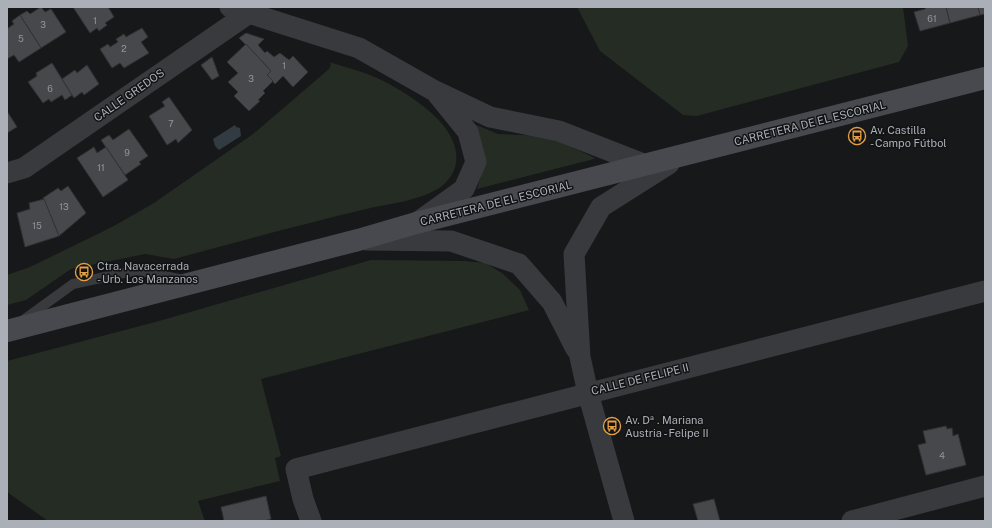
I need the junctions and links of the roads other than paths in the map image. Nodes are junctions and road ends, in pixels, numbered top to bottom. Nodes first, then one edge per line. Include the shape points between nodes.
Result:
1 (240, 10) edge
2 (985, 78) edge
3 (434, 90) junction
4 (681, 156) junction
5 (646, 164) junction
6 (7, 172) edge
7 (416, 223) junction
8 (358, 240) junction
9 (192, 283) junction
10 (985, 291) edge
11 (8, 330) edge
12 (580, 357) junction
13 (588, 393) junction
14 (985, 486) edge
15 (311, 521) edge
16 (624, 521) edge
17 (852, 521) edge

1 - 3 street via 358,48
1 - 6 street, CALLE GREDOS via 24,168
2 - 4 street, CARRETERA DE EL ESCORIAL
3 - 5 street via 490,117 560,131
3 - 7 street via 468,132 476,162 464,189
4 - 5 street, CARRETERA DE EL ESCORIAL
4 - 12 street via 601,207 574,254
5 - 7 street, CARRETERA DE EL ESCORIAL
7 - 8 street, CARRETERA DE EL ESCORIAL
8 - 9 street, CARRETERA DE EL ESCORIAL
8 - 12 street via 451,241 519,264 552,302
9 - 11 street, CARRETERA DE EL ESCORIAL
9 - 11 lane via 136,270 73,284
10 - 13 street, CALLE DE FELIPE II
12 - 13 street
13 - 15 street, CALLE DE FELIPE II via 296,469
13 - 16 street
14 - 17 street

